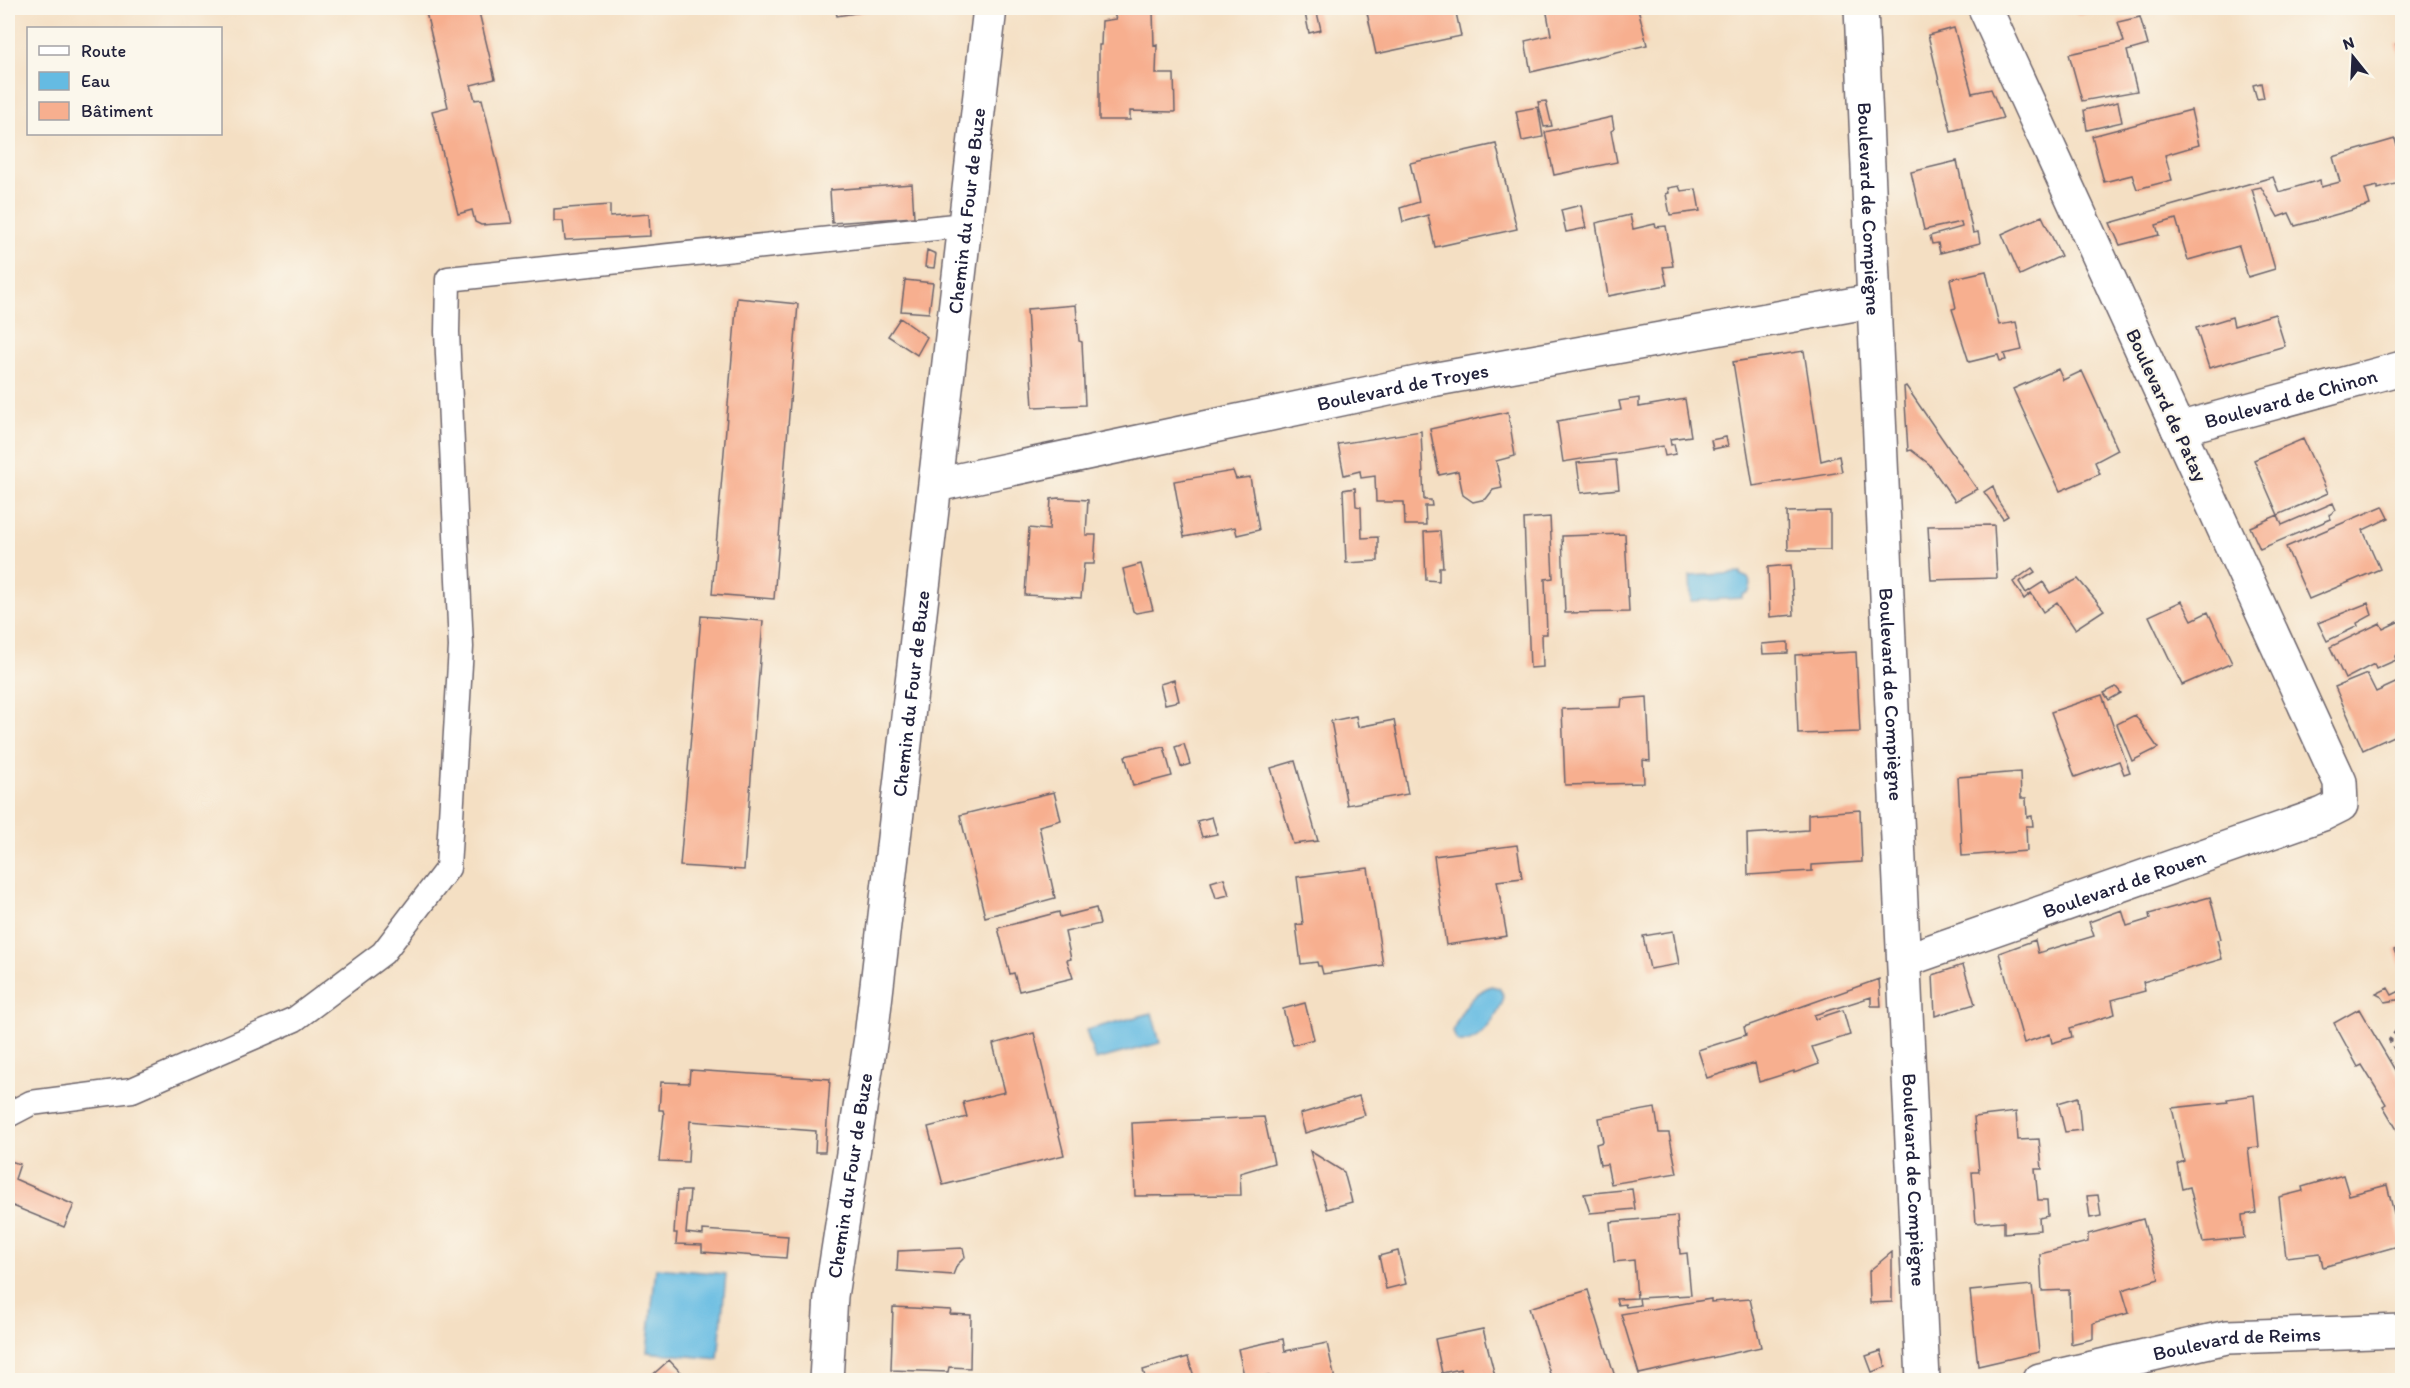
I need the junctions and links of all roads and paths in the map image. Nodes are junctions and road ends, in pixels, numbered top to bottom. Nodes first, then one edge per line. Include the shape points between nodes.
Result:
1 (990, 8) edge
2 (1861, 8) edge
3 (1985, 8) edge
4 (964, 225) junction
5 (1872, 301) junction
6 (2403, 368) edge
7 (2178, 429) junction
8 (936, 485) junction
9 (2341, 805) joint
10 (1906, 960) junction
11 (2403, 1024) edge
12 (2403, 1060) edge
13 (8, 1115) edge
14 (2403, 1331) edge
15 (826, 1380) edge
16 (1923, 1380) edge
17 (2040, 1380) edge

1 - 4 street, Chemin du Four de Buze
2 - 5 street, Boulevard de Compiègne
3 - 7 street, Boulevard de Patay
4 - 8 street, Chemin du Four de Buze
4 - 13 lane via 448,279 461,647 448,868 383,953 295,1018 132,1090 31,1103
5 - 8 street, Boulevard de Troyes via 1426,381
5 - 10 street, Boulevard de Compiègne
6 - 7 street, Boulevard de Chinon
7 - 9 street, Boulevard de Patay via 2340,782
8 - 15 street, Chemin du Four de Buze via 872,1037 831,1296
9 - 10 street, Boulevard de Rouen
10 - 16 street, Boulevard de Compiègne
11 - 12 path via 2390,1040
14 - 17 street, Boulevard de Reims via 2227,1337

